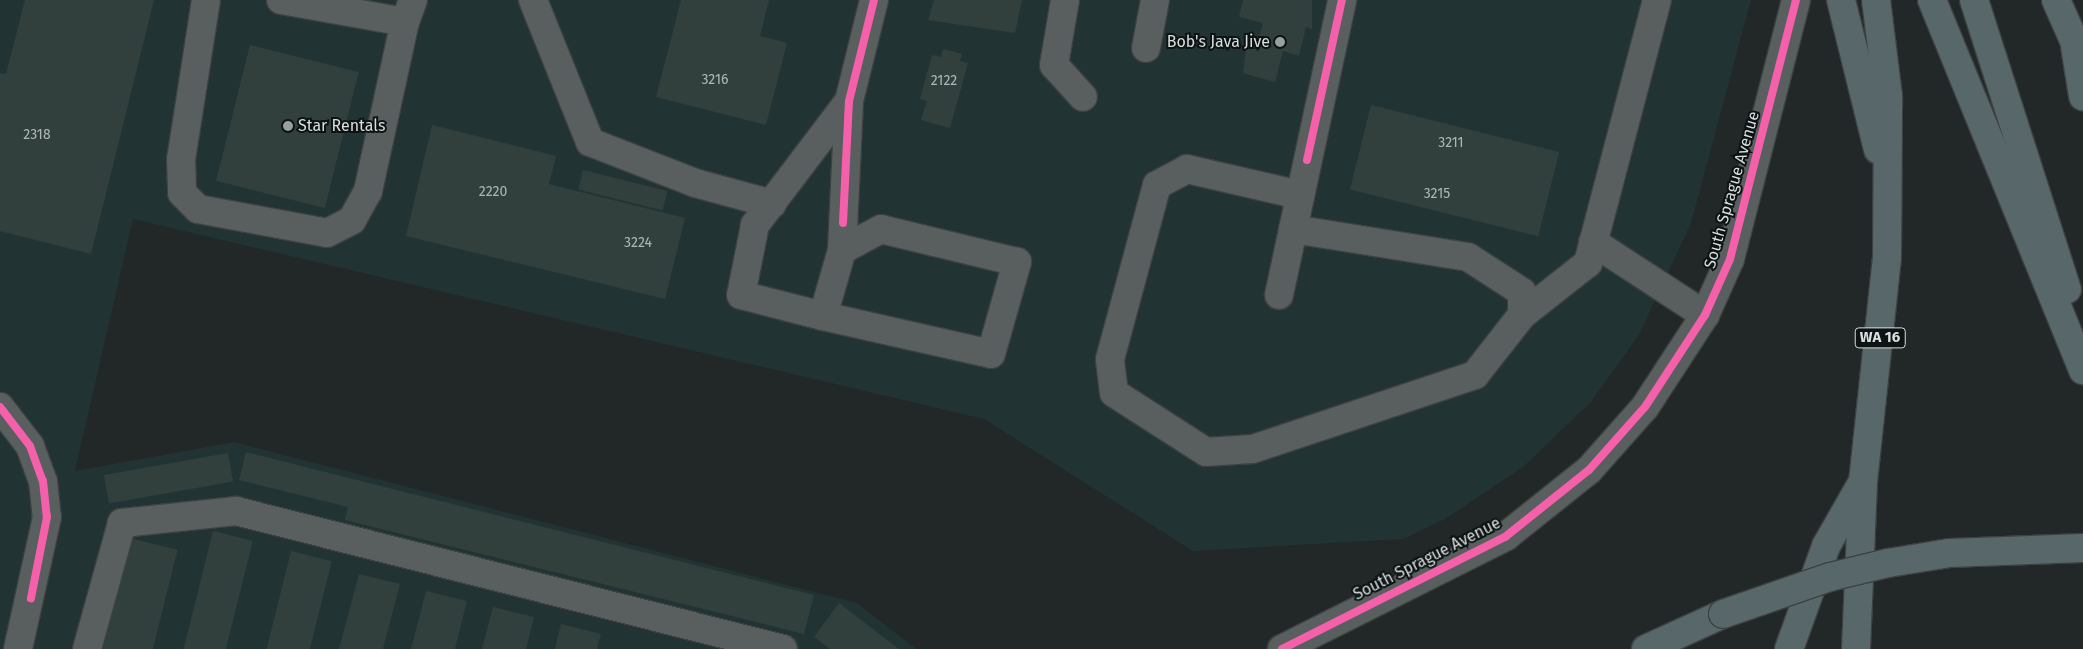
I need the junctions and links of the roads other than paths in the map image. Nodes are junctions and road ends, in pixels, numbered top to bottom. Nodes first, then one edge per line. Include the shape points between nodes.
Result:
1 (206, 0) edge
2 (281, 0) edge
3 (533, 0) edge
4 (874, 0) edge
5 (1065, 0) edge
6 (1155, 0) edge
7 (1342, 0) edge
8 (1657, 0) edge
9 (1796, 0) edge
10 (1841, 0) edge
11 (1876, 0) edge
12 (1932, 0) edge
13 (1974, 0) edge
14 (2056, 0) edge
15 (409, 11) edge
16 (1146, 48) dead end
17 (2079, 54) edge
18 (2083, 96) edge
19 (1083, 98) dead end
20 (849, 101) junction
21 (1889, 194) junction
22 (1300, 195) junction
23 (772, 204) junction
24 (1292, 229) junction
25 (1593, 242) junction
26 (842, 250) junction
27 (1278, 295) dead end
28 (1522, 315) junction
29 (823, 316) junction
30 (1705, 316) junction
31 (2083, 341) edge
32 (2083, 370) edge
33 (0, 407) edge
34 (1863, 482) junction
35 (2083, 548) edge
36 (14, 634) edge
37 (87, 649) edge
38 (782, 649) edge
39 (1282, 649) edge
40 (1646, 649) edge
41 (1789, 649) edge
42 (1856, 649) edge

1 - 15 street via 181,159 182,193 198,209 327,233 352,220 368,190
2 - 15 street
3 - 23 street via 590,142 694,183
4 - 20 street
5 - 19 street via 1054,65
6 - 16 street
7 - 22 street
8 - 25 street
9 - 30 street, South Sprague Avenue via 1730,259
10 - 21 highway
11 - 21 highway, WA 16 via 1888,96
12 - 32 highway
13 - 31 highway
14 - 17 highway
17 - 18 highway
20 - 23 street
20 - 26 street
21 - 34 highway, WA 16 via 1887,258
22 - 24 street
22 - 28 street via 1187,169 1157,185 1110,359 1114,393 1206,452 1252,449 1475,375
23 - 29 street via 755,225 741,295
24 - 27 street
24 - 28 street via 1468,257 1522,292
25 - 28 street via 1588,263
25 - 30 street
26 - 29 street
26 - 29 street via 881,229 1017,262 991,354
30 - 39 street, South Sprague Avenue via 1668,376 1616,442 1548,506 1459,562
33 - 36 street via 30,446 43,482 47,517 31,598
34 - 41 highway via 1826,546
34 - 42 highway, WA 16
35 - 40 highway, bridge via 1950,552 1830,576 1723,614
37 - 38 street via 122,522 236,511

